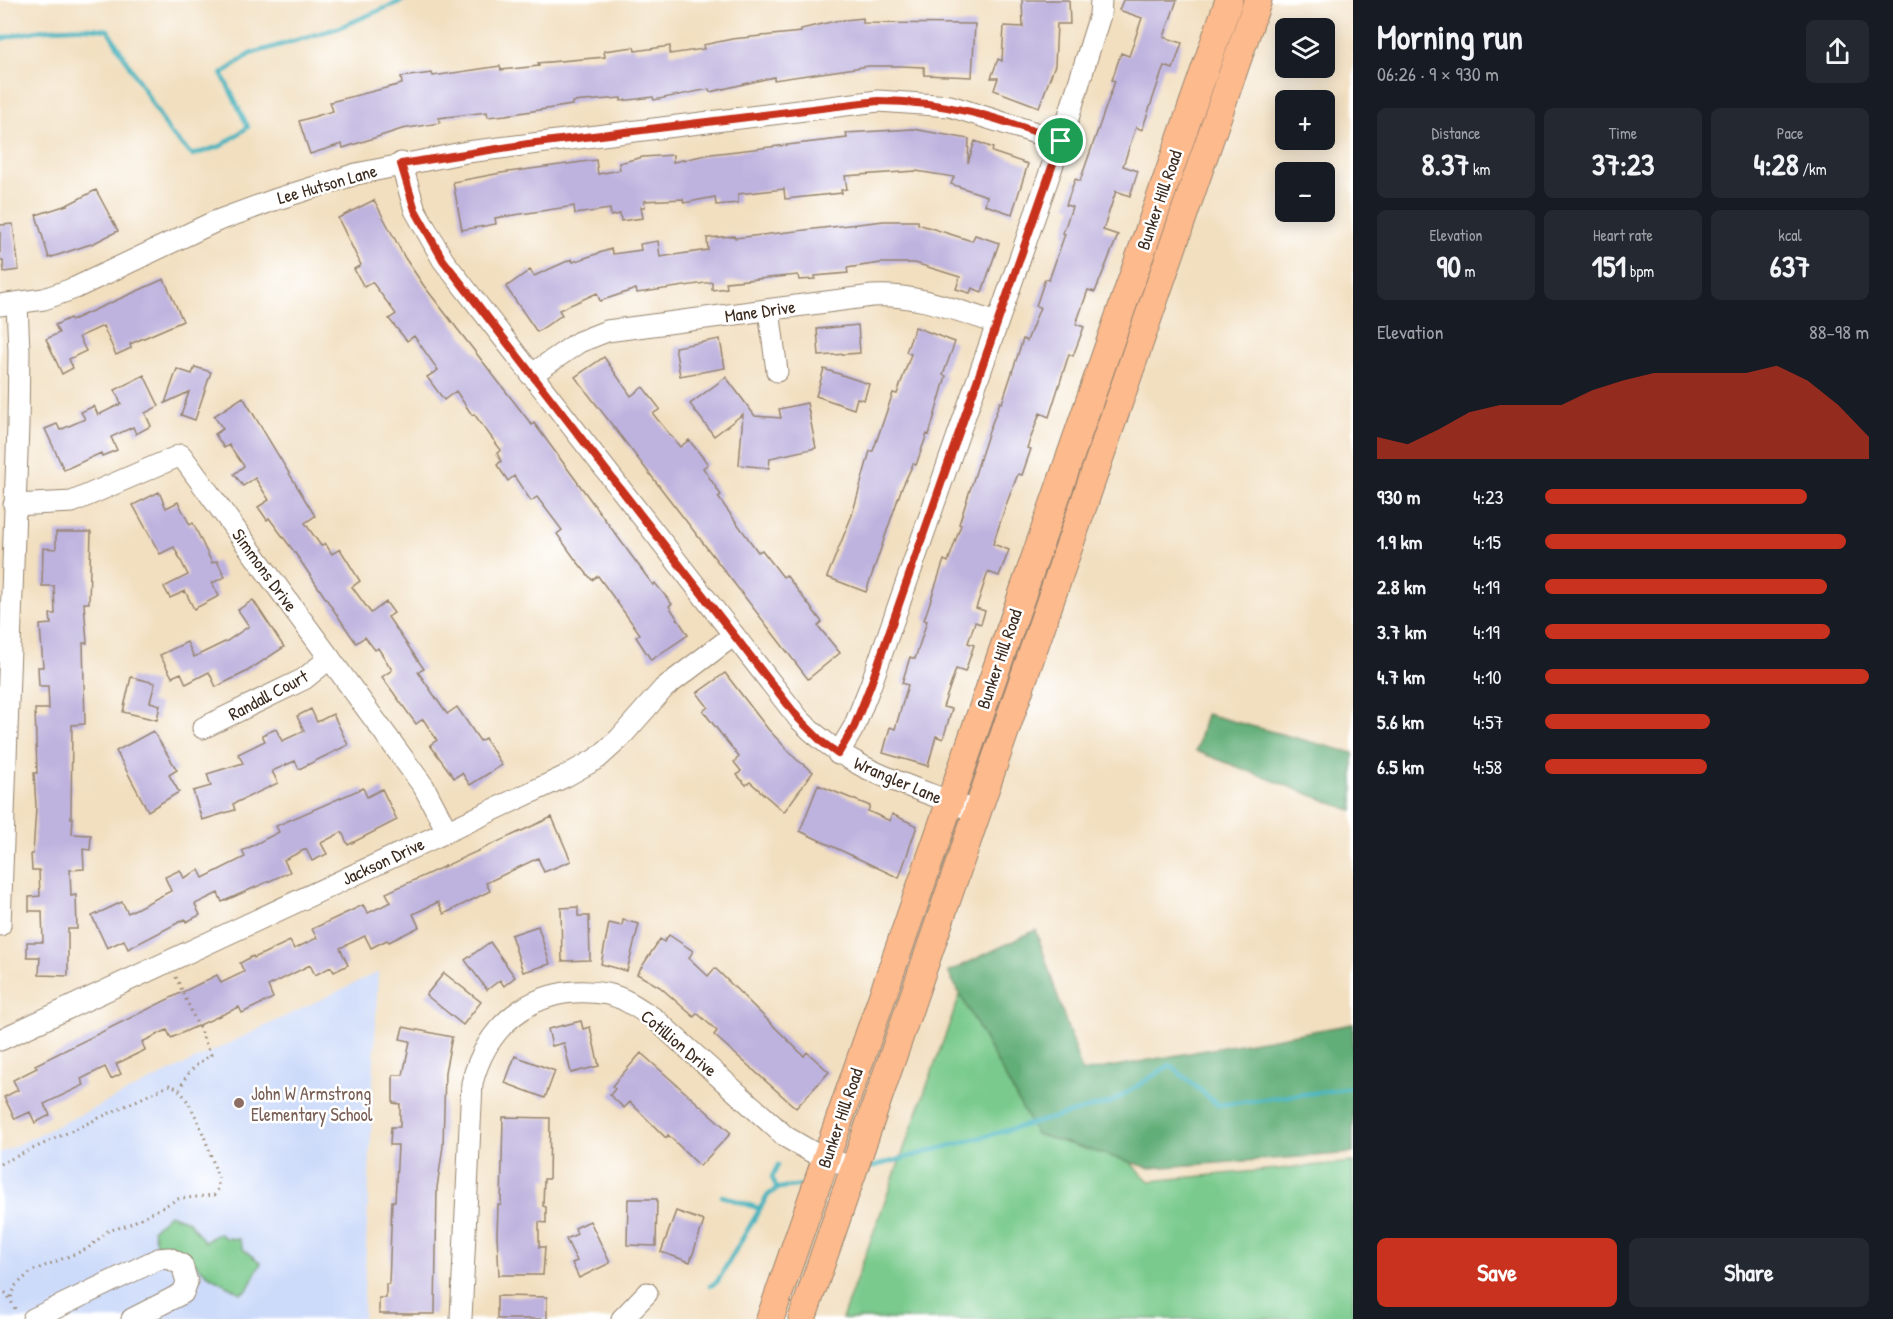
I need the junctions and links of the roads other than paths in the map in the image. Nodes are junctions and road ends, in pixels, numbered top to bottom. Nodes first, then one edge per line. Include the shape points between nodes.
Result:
1 (1101, 0) edge
2 (1229, 0) edge
3 (1258, 0) edge
4 (1061, 141) junction
5 (401, 164) junction
6 (9, 305) edge
7 (769, 310) junction
8 (997, 323) junction
9 (777, 371) dead end
10 (531, 375) junction
11 (14, 505) junction
12 (734, 634) junction
13 (330, 658) junction
14 (203, 728) dead end
15 (838, 754) junction
16 (950, 802) junction
17 (976, 812) junction
18 (447, 831) junction
19 (0, 925) edge
20 (0, 1040) edge
21 (827, 1157) junction
22 (853, 1168) junction
23 (647, 1293) dead end
24 (33, 1319) edge
25 (132, 1319) edge
26 (461, 1319) edge
27 (622, 1319) edge
28 (770, 1319) edge
29 (802, 1319) edge

1 - 4 street via 1100,15
2 - 16 main road, Bunker Hill Road
3 - 17 main road, Bunker Hill Road
4 - 5 street, Lee Hutson Lane via 950,106 878,101 501,147
4 - 8 street
5 - 6 street, Lee Hutson Lane via 323,183 213,222 75,288
5 - 10 street, Wrangler Lane via 415,210 430,240
6 - 11 street via 20,351
7 - 8 street, Mane Drive via 897,294
7 - 9 street
7 - 10 street, Mane Drive via 607,331 579,342
8 - 15 street via 871,684
10 - 12 street, Wrangler Lane
11 - 13 street, Simmons Drive via 72,502 181,455
11 - 19 street
12 - 15 street, Wrangler Lane via 799,719
12 - 18 street, Jackson Drive via 664,688 598,758
13 - 14 street, Randall Court via 304,679
13 - 18 street, Simmons Drive via 424,787
15 - 16 street, Wrangler Lane via 875,774
16 - 17 street, Wrangler Lane
16 - 21 main road, Bunker Hill Road
17 - 22 main road, Bunker Hill Road
18 - 20 street, Jackson Drive
21 - 22 street, Cotillion Drive
21 - 26 street, Cotillion Drive via 786,1137 656,1019 633,1005 608,994 581,992 557,994 529,1004 507,1019 493,1036 477,1062 472,1083
21 - 28 main road, Bunker Hill Road
22 - 29 main road, Bunker Hill Road
23 - 27 street
24 - 25 street via 158,1259 169,1257 182,1265 187,1282 183,1293

